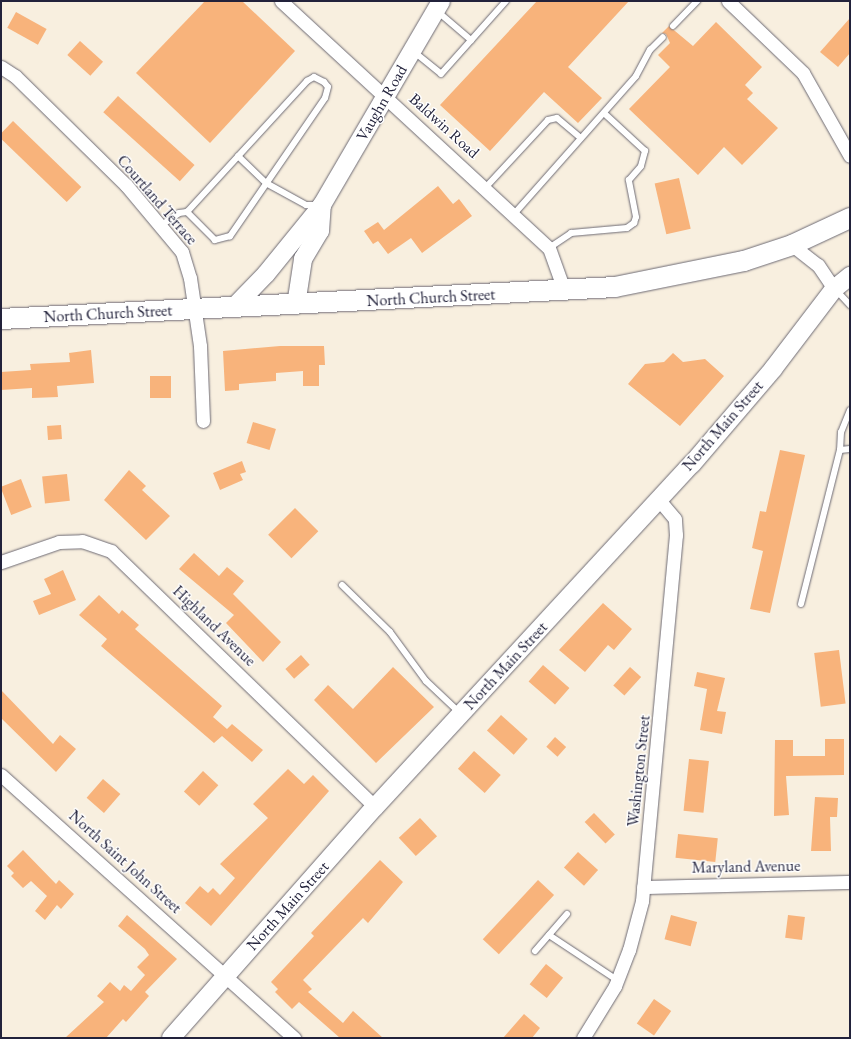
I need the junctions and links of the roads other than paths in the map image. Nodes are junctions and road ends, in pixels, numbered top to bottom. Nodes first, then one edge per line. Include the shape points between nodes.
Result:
1 (281, 1) edge
2 (506, 1) edge
3 (697, 1) edge
4 (728, 1) edge
5 (439, 6) edge
6 (673, 26) dead end
7 (663, 37) dead end
8 (471, 40) junction
9 (412, 50) junction
10 (1, 67) edge
11 (385, 95) junction
12 (604, 112) junction
13 (582, 138) junction
14 (846, 139) edge
15 (238, 156) junction
16 (850, 156) edge
17 (266, 183) junction
18 (486, 187) junction
19 (322, 205) junction
20 (187, 212) junction
21 (514, 214) junction
22 (850, 218) edge
23 (160, 226) junction
24 (792, 245) junction
25 (548, 248) junction
26 (850, 276) edge
27 (834, 289) junction
28 (564, 290) junction
29 (296, 305) junction
30 (850, 305) edge
31 (234, 307) junction
32 (194, 309) junction
33 (1, 319) edge
34 (850, 410) edge
35 (203, 421) dead end
36 (840, 450) junction
37 (850, 450) edge
38 (659, 500) junction
39 (1, 562) edge
40 (342, 585) dead end
41 (800, 604) dead end
42 (461, 714) junction
43 (1, 775) edge
44 (375, 807) junction
45 (850, 882) edge
46 (643, 887) junction
47 (567, 914) dead end
48 (548, 935) junction
49 (535, 951) dead end
50 (227, 976) junction
51 (617, 980) junction
52 (171, 1038) edge
53 (294, 1038) edge
54 (583, 1038) edge

1 - 11 street, Baldwin Road
2 - 8 lane
3 - 6 lane
4 - 14 street via 803,73
5 - 8 lane
5 - 9 street, Vaughn Road
7 - 12 lane
8 - 9 lane via 441,74
9 - 11 street, Vaughn Road
10 - 23 street, Courtland Terrace via 15,76 126,185
11 - 18 street, Baldwin Road
11 - 19 street, Vaughn Road
12 - 13 lane
12 - 25 lane via 645,151 641,166 629,180 636,217 634,223 627,228 571,233
13 - 18 lane via 562,120 548,120
13 - 21 lane
14 - 16 street
15 - 17 lane
15 - 17 lane via 307,81 314,77 324,82 328,87 325,98
15 - 20 lane
17 - 19 lane via 306,205
17 - 20 lane via 225,239 215,240
18 - 21 street, Baldwin Road
19 - 29 street, Vaughn Road via 320,230 303,259
19 - 31 street, Vaughn Road via 266,274
20 - 23 lane via 179,213
21 - 25 street, Baldwin Road
22 - 24 main road, North Church Street
23 - 32 street, Courtland Terrace via 187,262
24 - 27 street via 818,265
24 - 28 main road, North Church Street via 744,261 649,283
25 - 28 street, Baldwin Road
26 - 27 street, North Main Street
27 - 30 lane
27 - 38 street, North Main Street via 773,369
28 - 29 main road, North Church Street
29 - 31 main road, North Church Street
31 - 32 main road, North Church Street
32 - 33 main road, North Church Street
32 - 35 street, Courtland Terrace
34 - 36 lane via 841,432
36 - 37 lane
36 - 41 lane
38 - 42 street, North Main Street
38 - 46 street, Washington Street via 675,519 676,535
39 - 44 street, Highland Avenue via 59,542 82,541 111,551
40 - 42 lane via 390,632 426,681
42 - 44 street, North Main Street
43 - 50 street, North Saint John Street
44 - 50 street, North Main Street
45 - 46 street, Maryland Avenue
46 - 51 street, Washington Street via 637,926
47 - 48 lane
48 - 49 lane
48 - 51 lane
50 - 52 street, North Main Street
50 - 53 street, North Saint John Street
51 - 54 street, Washington Street

